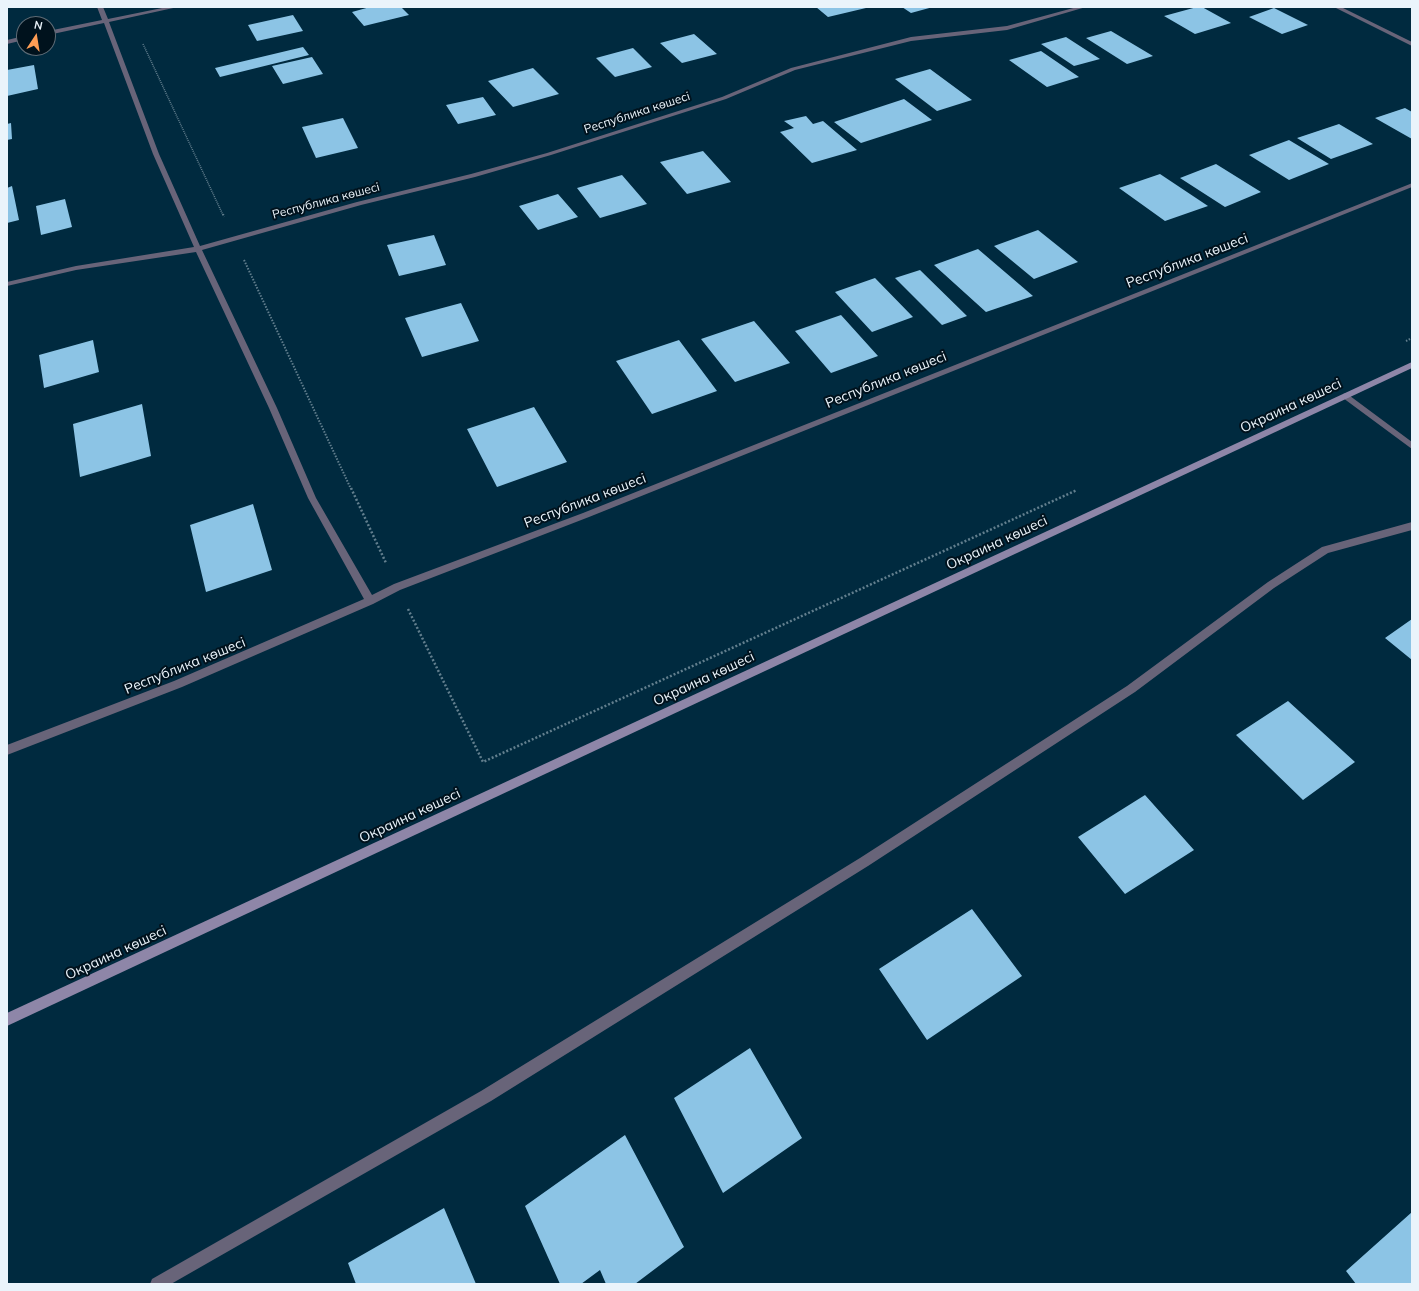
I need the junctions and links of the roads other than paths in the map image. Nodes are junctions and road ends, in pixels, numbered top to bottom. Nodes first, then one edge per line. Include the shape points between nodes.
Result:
1 (100, 7) edge
2 (175, 7) edge
3 (1083, 7) edge
4 (1337, 7) edge
5 (107, 22) junction
6 (56, 32) edge
7 (1412, 44) edge
8 (1412, 185) edge
9 (198, 249) junction
10 (7, 284) edge
11 (1412, 364) edge
12 (1346, 396) junction
13 (1412, 446) edge
14 (1412, 526) edge
15 (370, 601) junction
16 (7, 750) edge
17 (7, 1020) edge
18 (157, 1284) edge

1 - 5 street
2 - 5 street
3 - 9 street, Республика көшесі via 1008,28 911,39 793,70 724,98 550,154 473,176 359,203
4 - 7 street
5 - 6 street
5 - 9 street via 156,154
8 - 15 street, Республика көшесі via 586,515 397,587
9 - 10 street, Республика көшесі via 76,268
9 - 15 street via 273,408 312,498
11 - 12 main road, Окраина көшесі
12 - 13 street
12 - 17 main road, Окраина көшесі
14 - 18 street via 1326,550 1271,585 1132,689 864,862 486,1096
15 - 16 street, Республика көшесі via 178,684

